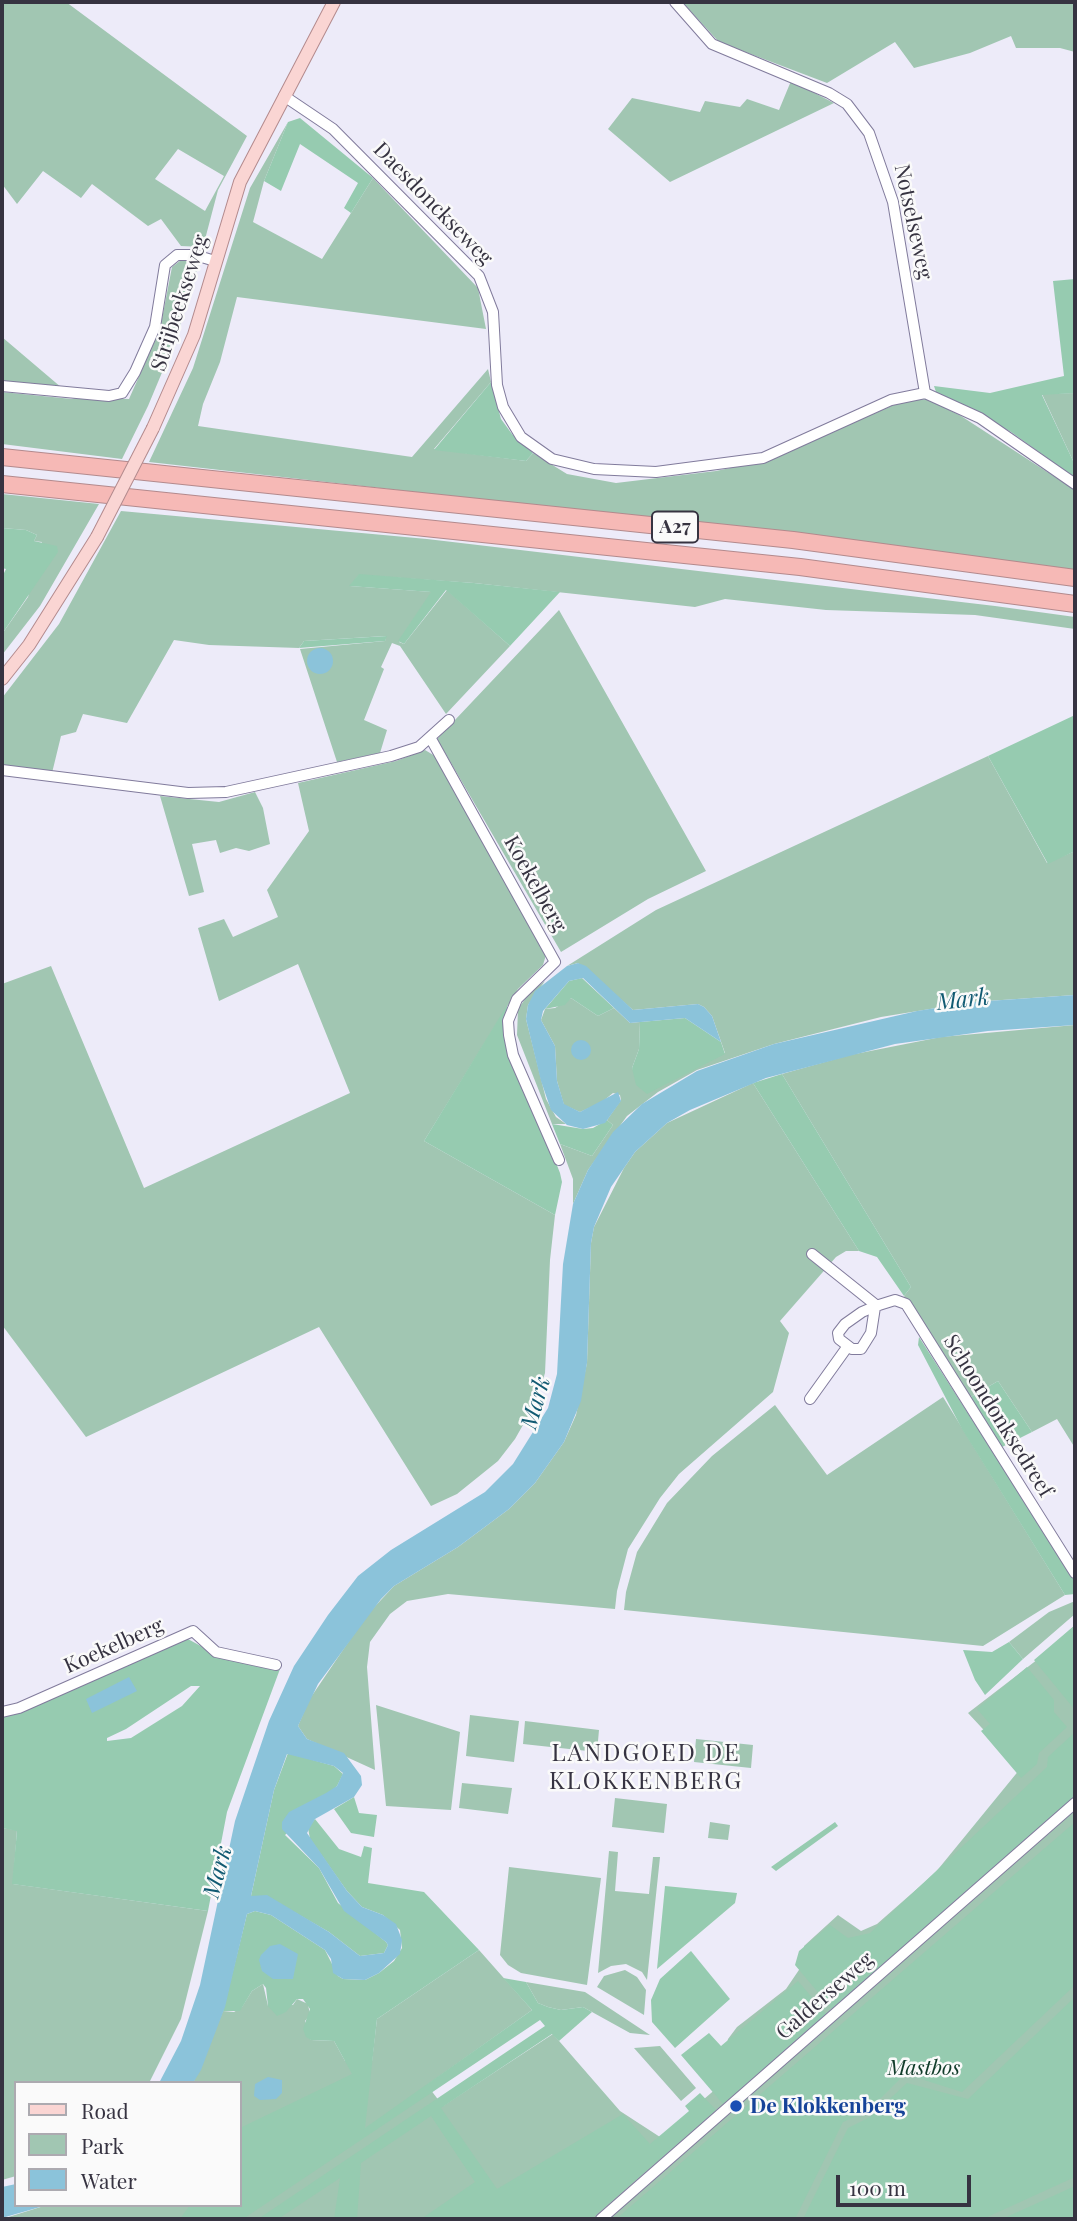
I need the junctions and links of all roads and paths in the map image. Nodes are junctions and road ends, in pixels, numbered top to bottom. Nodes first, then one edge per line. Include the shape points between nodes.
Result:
1 (334, 2) edge
2 (675, 2) edge
3 (284, 96) junction
4 (215, 261) junction
5 (2, 386) edge
6 (925, 393) junction
7 (2, 457) edge
8 (2, 484) edge
9 (1075, 484) edge
10 (1075, 578) edge
11 (1075, 604) edge
12 (2, 679) edge
13 (449, 720) dead end
14 (431, 739) junction
15 (2, 771) edge
16 (559, 1160) dead end
17 (812, 1254) dead end
18 (876, 1306) junction
19 (848, 1346) junction
20 (810, 1399) dead end
21 (1075, 1573) edge
22 (276, 1665) dead end
23 (2, 1712) edge
24 (1075, 1802) edge
25 (601, 2219) edge

1 - 3 main road, Strijbeekseweg
2 - 6 street, Notselseweg via 712,44 829,93 847,104 870,133 893,202
3 - 4 main road, Strijbeekseweg via 240,182
3 - 6 street, Daesdonckseweg via 333,129 479,276 493,312 497,385 503,407 521,437 552,459 594,469 656,472 762,458 891,400
4 - 5 street via 177,255 165,265 155,327 121,393 109,396
4 - 12 main road, Strijbeekseweg, bridge via 194,335 153,428 97,537 29,645
6 - 9 street via 980,418
7 - 10 highway, A27 via 779,538
8 - 11 highway, A27 via 800,567
13 - 14 street
14 - 15 street via 391,756 226,792 188,793
14 - 16 street, Koekelberg via 555,962 517,999 508,1021 513,1055
17 - 18 street
18 - 19 street via 865,1345 856,1350
18 - 19 street via 840,1330 838,1337
18 - 21 street, Schoondonksedreef via 895,1300 906,1304
19 - 20 street
22 - 23 street, Koekelberg via 216,1652 193,1631
24 - 25 street, Galderseweg

